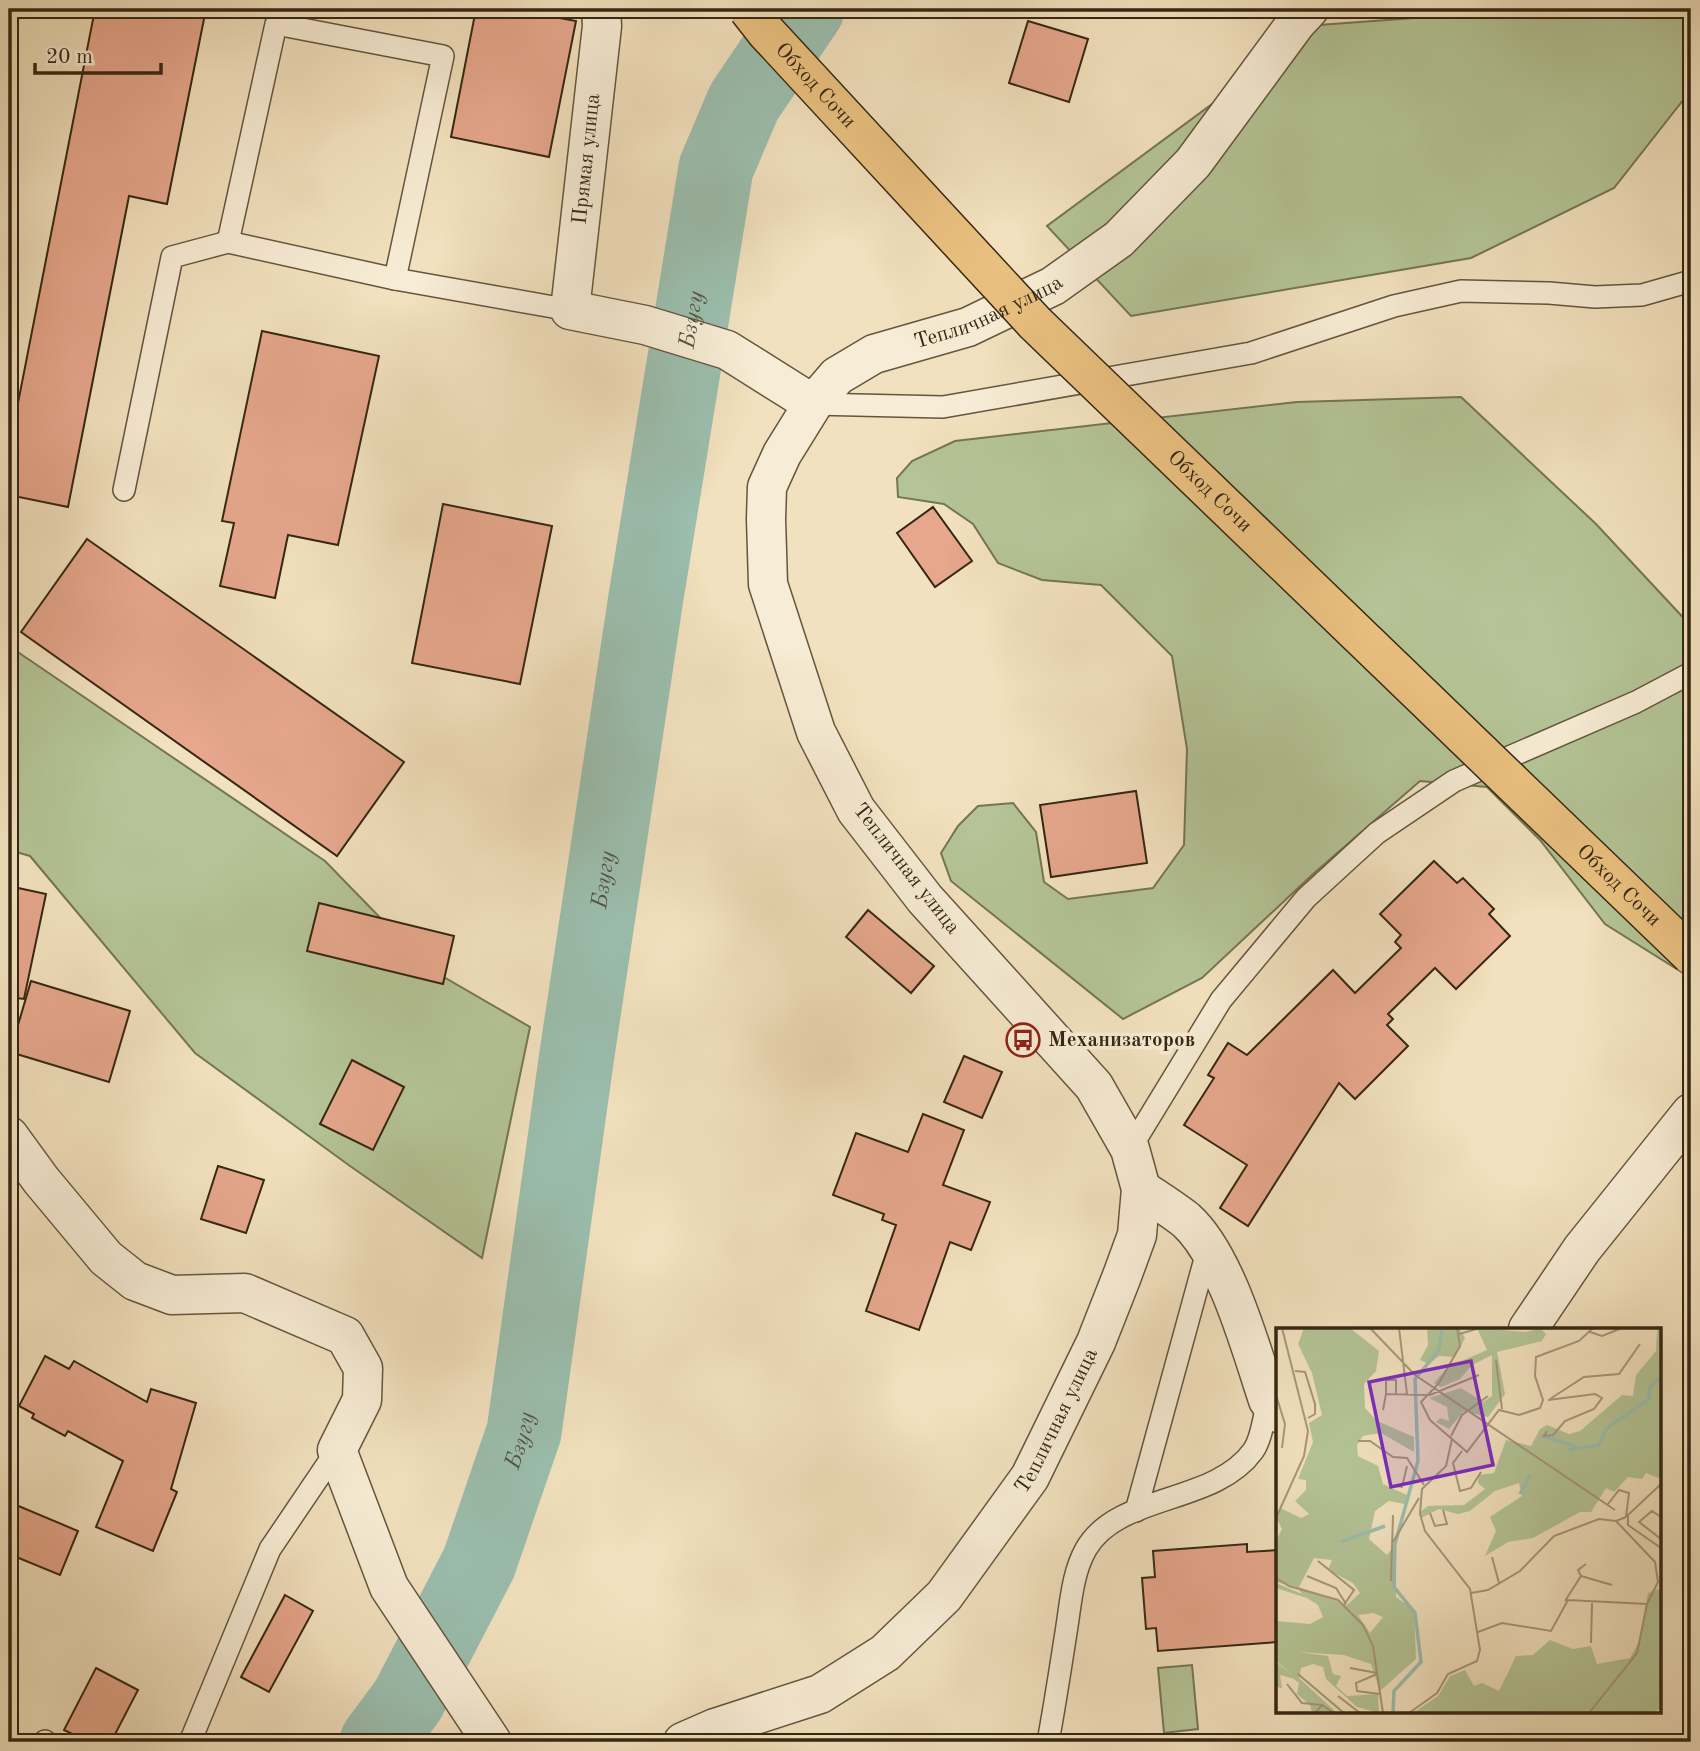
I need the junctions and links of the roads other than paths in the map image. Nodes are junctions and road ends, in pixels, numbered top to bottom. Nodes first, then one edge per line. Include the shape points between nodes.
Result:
1 (601, 9) edge
2 (748, 9) edge
3 (1310, 9) edge
4 (228, 242) junction
5 (394, 279) junction
6 (1691, 281) edge
7 (570, 310) junction
8 (813, 404) junction
9 (124, 490) dead end
10 (1691, 673) edge
11 (1691, 955) edge
12 (1691, 1113) edge
13 (9, 1136) edge
14 (1130, 1149) junction
15 (1141, 1189) junction
16 (1208, 1246) junction
17 (1529, 1328) edge
18 (1273, 1407) edge
19 (337, 1450) junction
20 (1136, 1511) junction
21 (190, 1742) edge
22 (492, 1742) edge
23 (683, 1742) edge
24 (1048, 1742) edge

1 - 7 street, Прямая улица
2 - 11 highway, Обход Сочи, bridge via 1035,323
3 - 8 street, Тепличная улица via 1193,163 1119,239 1053,286 968,327 874,354 837,376
4 - 5 lane
4 - 5 lane via 276,24 443,56
4 - 9 lane via 172,257
5 - 7 lane
6 - 8 lane via 1642,295 1461,291 1394,306 1251,353 956,405
7 - 8 street via 727,350
8 - 14 street, Тепличная улица via 767,487 766,519 768,584 816,732 856,810 925,899 1094,1086
10 - 14 lane via 1636,702 1454,781 1377,833 1306,898 1222,1000
12 - 17 street via 1583,1249
13 - 19 street via 106,1258 135,1281 172,1295 245,1293 345,1336 363,1368 362,1400
14 - 15 street, Тепличная улица
15 - 16 street via 1186,1220
15 - 23 street, Тепличная улица via 1137,1235 1096,1342 1030,1477 944,1597 886,1653 820,1694
16 - 18 street
16 - 20 lane
18 - 20 lane via 1255,1449 1236,1470
19 - 21 lane via 270,1549
19 - 22 street via 389,1587
20 - 24 lane via 1099,1532 1075,1576

